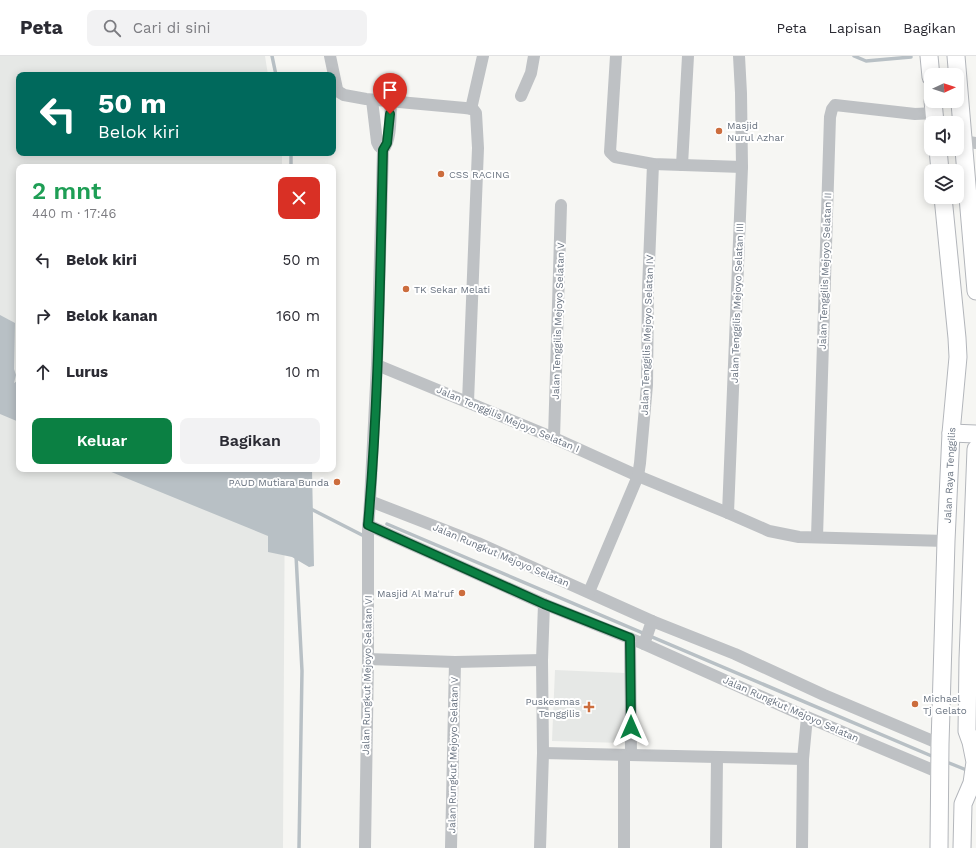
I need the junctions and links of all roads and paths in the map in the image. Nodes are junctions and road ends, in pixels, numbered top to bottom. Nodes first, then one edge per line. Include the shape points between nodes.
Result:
1 (330, 56) edge
2 (483, 56) edge
3 (534, 56) edge
4 (616, 56) edge
5 (688, 56) edge
6 (739, 56) edge
7 (929, 56) edge
8 (956, 56) edge
9 (930, 68) edge
10 (333, 72) edge
11 (336, 84) edge
12 (521, 96) dead end
13 (372, 100) junction
14 (391, 102) junction
15 (471, 109) junction
16 (934, 112) edge
17 (970, 142) edge
18 (383, 150) junction
19 (653, 164) junction
20 (682, 165) junction
21 (742, 167) junction
22 (944, 204) edge
23 (561, 205) dead end
24 (976, 291) edge
25 (377, 365) junction
26 (468, 402) junction
27 (951, 433) junction
28 (976, 434) edge
29 (554, 438) junction
30 (976, 449) edge
31 (638, 476) junction
32 (370, 501) junction
33 (728, 513) junction
34 (368, 525) junction
35 (816, 537) junction
36 (946, 541) junction
37 (974, 541) edge
38 (589, 592) junction
39 (544, 604) junction
40 (651, 624) junction
41 (630, 638) junction
42 (645, 641) junction
43 (942, 657) junction
44 (368, 659) junction
45 (968, 659) junction
46 (542, 660) junction
47 (455, 662) junction
48 (807, 717) junction
49 (543, 753) junction
50 (628, 756) junction
51 (717, 758) junction
52 (803, 759) junction
53 (940, 760) junction
54 (974, 769) edge
55 (365, 848) edge
56 (451, 848) edge
57 (540, 848) edge
58 (624, 848) edge
59 (716, 848) edge
60 (802, 848) edge
61 (939, 848) edge
62 (962, 848) edge

1 - 10 street
2 - 15 street
3 - 12 street via 532,73
4 - 19 street via 610,152 614,156
5 - 20 street
6 - 21 street, Jalan Tenggilis Mejoyo Selatan III
7 - 9 main road
8 - 17 main road
11 - 13 street via 339,92 344,95
13 - 14 street
13 - 18 street via 377,142
14 - 15 street
14 - 18 street via 387,145
15 - 26 street via 476,116 478,148
16 - 35 street, Jalan Tenggilis Mejoyo Selatan II via 915,114 835,105 832,109
17 - 24 main road
18 - 25 street, Jalan Rungkut Mejoyo Selatan VI
19 - 20 street
19 - 31 street, Jalan Tenggilis Mejoyo Selatan IV via 647,385
20 - 21 street
21 - 33 street, Jalan Tenggilis Mejoyo Selatan III
22 - 27 main road, Jalan Raya Tenggilis via 958,357
23 - 29 street, Jalan Tenggilis Mejoyo Selatan V
25 - 26 street, Jalan Tenggilis Mejoyo Selatan I
25 - 32 street, Jalan Rungkut Mejoyo Selatan VI
26 - 29 street, Jalan Tenggilis Mejoyo Selatan I
27 - 28 main road
27 - 36 main road, Jalan Raya Tenggilis
29 - 31 street, Jalan Tenggilis Mejoyo Selatan I
30 - 37 main road
31 - 33 street, Jalan Tenggilis Mejoyo Selatan I
31 - 38 street, Jalan Tenggilis Mejoyo Selatan IV
32 - 34 street, Jalan Rungkut Mejoyo Selatan VI
32 - 38 street, Jalan Rungkut Mejoyo Selatan via 478,543
33 - 35 street, Jalan Tenggilis Mejoyo Selatan I via 769,531 799,537
34 - 39 street, Jalan Rungkut Mejoyo Selatan
34 - 44 street, Jalan Rungkut Mejoyo Selatan VI
35 - 36 street, Jalan Tenggilis Mejoyo Selatan I
36 - 43 main road, Jalan Raya Tenggilis
37 - 45 main road
38 - 40 street, Jalan Rungkut Mejoyo Selatan
39 - 41 street, Jalan Rungkut Mejoyo Selatan
39 - 46 street
40 - 42 street
40 - 53 street, Jalan Rungkut Mejoyo Selatan via 735,654 818,692
41 - 42 street, Jalan Rungkut Mejoyo Selatan
41 - 50 street
42 - 48 street, Jalan Rungkut Mejoyo Selatan
43 - 45 main road
43 - 53 main road, Jalan Raya Tenggilis
44 - 47 street
44 - 55 street, Jalan Rungkut Mejoyo Selatan VI
45 - 54 main road via 967,731
46 - 47 street
46 - 49 street
47 - 56 street, Jalan Rungkut Mejoyo Selatan V
48 - 52 street
48 - 53 street, Jalan Rungkut Mejoyo Selatan
49 - 50 street
49 - 57 street
50 - 51 street
50 - 58 street
51 - 52 street
51 - 59 street
52 - 60 street
53 - 61 main road, Jalan Raya Tenggilis
54 - 62 main road via 962,804

